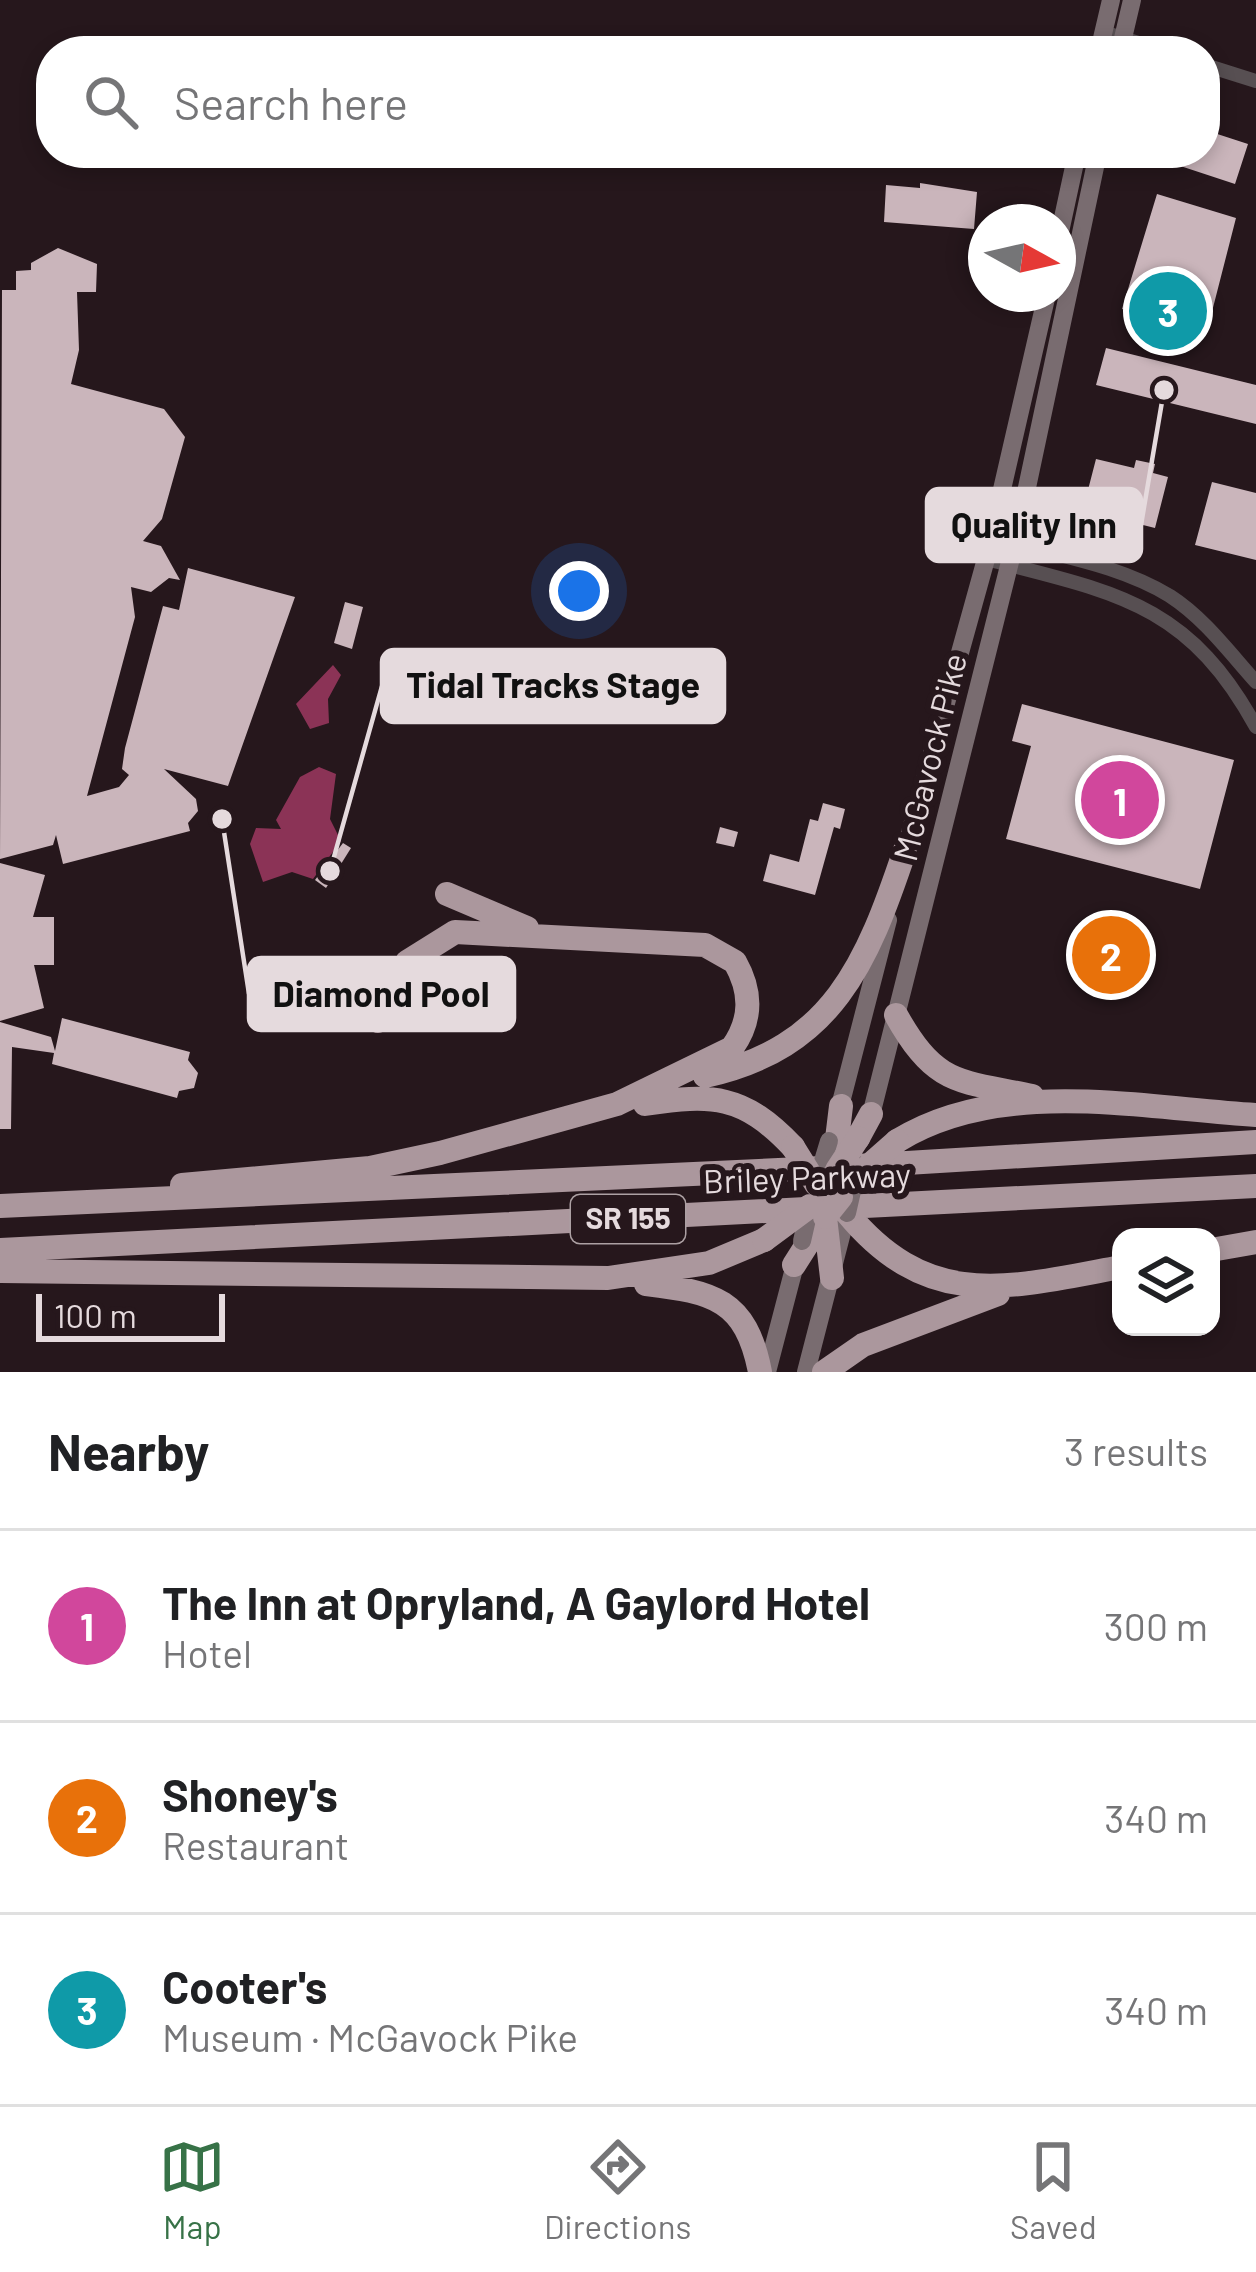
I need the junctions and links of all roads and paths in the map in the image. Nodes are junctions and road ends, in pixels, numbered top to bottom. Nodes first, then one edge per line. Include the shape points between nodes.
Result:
1 (1111, 0) edge
2 (1132, 0) edge
3 (1102, 36) edge
4 (1124, 36) edge
5 (1220, 69) edge
6 (1256, 80) edge
7 (1074, 168) edge
8 (1095, 168) edge
9 (1066, 204) edge
10 (1043, 312) edge
11 (991, 537) junction
12 (1014, 544) junction
13 (986, 559) junction
14 (1009, 565) junction
15 (1256, 682) edge
16 (1238, 693) junction
17 (1256, 727) edge
18 (905, 850) junction
19 (447, 893) dead end
20 (542, 934) junction
21 (896, 1015) junction
22 (378, 1022) dead end
23 (679, 1078) junction
24 (1064, 1102) junction
25 (617, 1105) junction
26 (841, 1106) joint
27 (1256, 1115) edge
28 (852, 1134) junction
29 (1256, 1142) edge
30 (1256, 1186) edge
31 (0, 1203) edge
32 (828, 1216) junction
33 (1256, 1242) edge
34 (1220, 1248) edge
35 (0, 1250) edge
36 (1112, 1269) edge
37 (0, 1271) edge
38 (608, 1278) junction
39 (832, 1278) joint
40 (1023, 1285) junction
41 (763, 1372) edge
42 (806, 1372) edge
43 (824, 1372) edge

1 - 3 street
2 - 4 street
5 - 6 street
7 - 9 street
8 - 12 street, McGavock Pike
10 - 11 street, McGavock Pike
11 - 12 street
11 - 13 street, McGavock Pike
12 - 14 street, McGavock Pike
12 - 15 street via 1105,568 1170,596
13 - 14 street
13 - 18 street, McGavock Pike
14 - 16 street via 1150,609 1186,635
14 - 21 street, McGavock Pike
15 - 16 street
16 - 17 street
18 - 23 highway via 862,964 806,1030 770,1057
18 - 26 street, McGavock Pike
19 - 20 highway
20 - 22 highway via 476,930 437,939 406,962
20 - 23 highway via 705,945 735,962 748,1000 742,1034 717,1059
21 - 24 highway via 919,1056 946,1077
21 - 28 street, McGavock Pike
23 - 25 highway
24 - 27 highway
24 - 32 highway, bridge via 957,1112 897,1141
25 - 31 highway via 370,1168
25 - 32 highway, bridge via 716,1096 760,1116 793,1147
26 - 28 highway
28 - 32 highway, bridge
29 - 31 highway, Briley Parkway / SR 155
30 - 35 highway, Briley Parkway / SR 155
32 - 38 highway, bridge via 709,1263
32 - 39 highway
32 - 40 highway via 956,1288
32 - 41 street
33 - 34 highway
36 - 40 highway
37 - 38 highway
38 - 41 highway via 698,1289 723,1303 749,1329
39 - 42 street
40 - 43 highway via 863,1346

